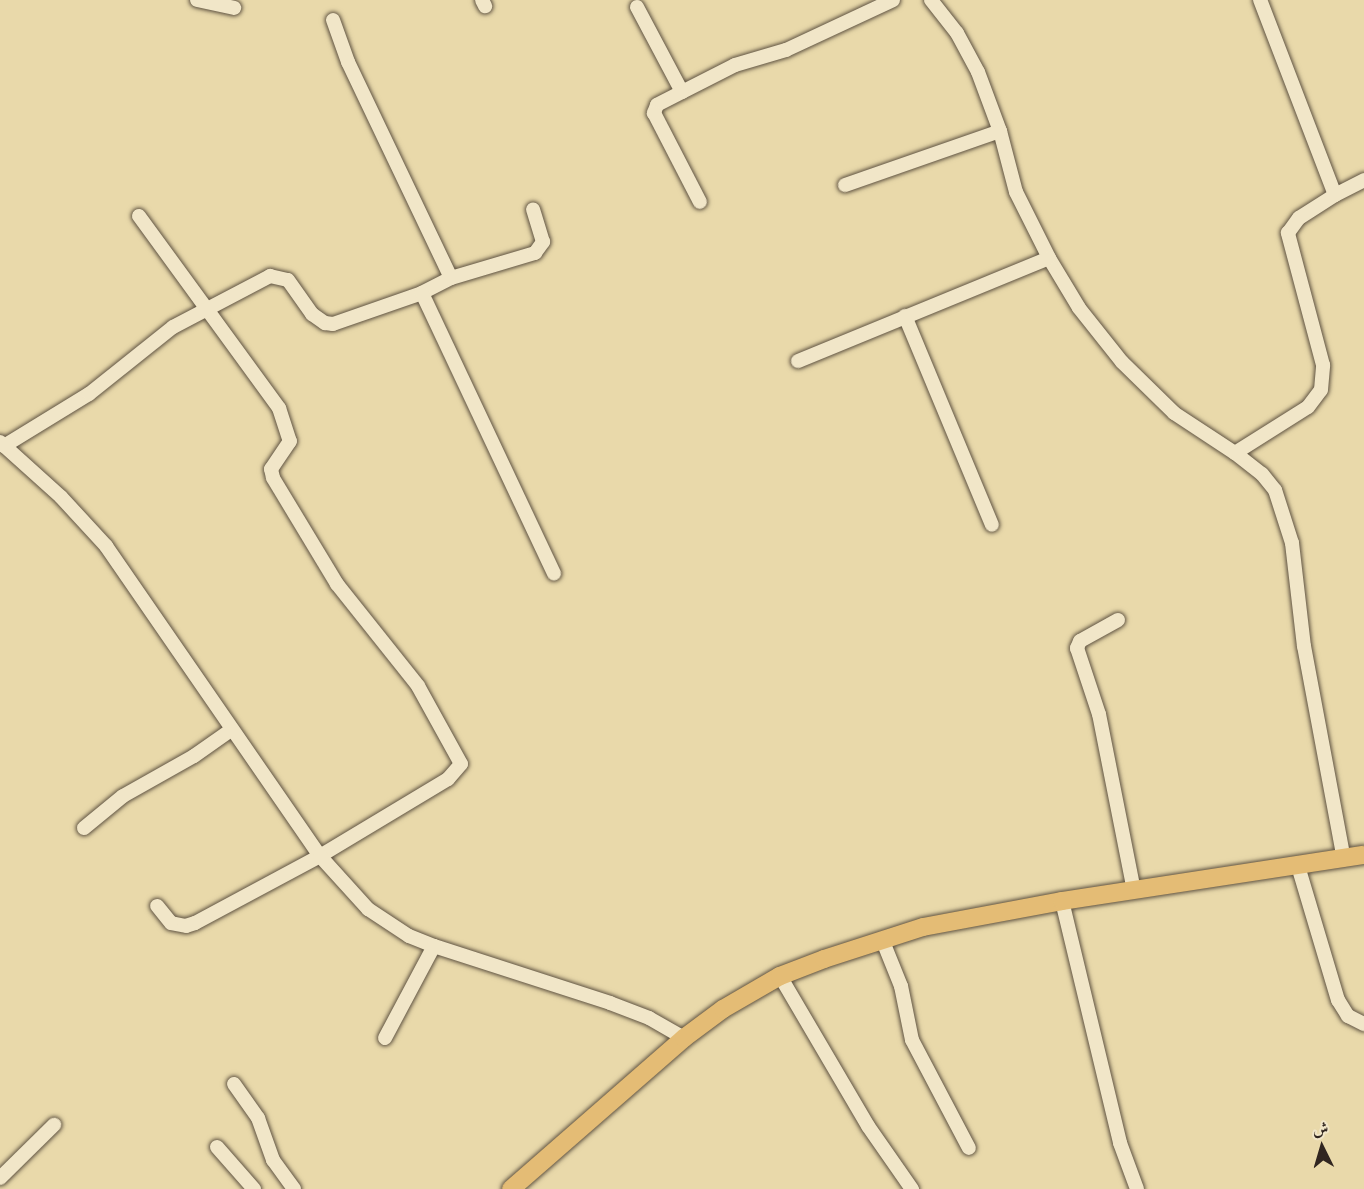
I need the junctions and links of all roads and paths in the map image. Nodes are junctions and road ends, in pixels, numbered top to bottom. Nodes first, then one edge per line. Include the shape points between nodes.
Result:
1 (197, 0) edge
2 (893, 0) edge
3 (932, 0) edge
4 (1260, 0) edge
5 (637, 7) dead end
6 (234, 8) dead end
7 (333, 20) dead end
8 (682, 92) junction
9 (1000, 131) junction
10 (1364, 180) edge
11 (845, 185) dead end
12 (1335, 195) junction
13 (700, 202) dead end
14 (532, 209) dead end
15 (139, 216) dead end
16 (1049, 258) junction
17 (451, 278) junction
18 (422, 293) junction
19 (205, 310) junction
20 (905, 316) junction
21 (798, 361) dead end
22 (2, 444) edge
23 (1235, 453) junction
24 (992, 525) dead end
25 (554, 573) dead end
26 (1118, 620) dead end
27 (231, 730) junction
28 (84, 828) dead end
29 (1364, 855) edge
30 (320, 856) junction
31 (1344, 859) junction
32 (1298, 866) junction
33 (1134, 890) junction
34 (1062, 901) junction
35 (157, 906) dead end
36 (882, 939) junction
37 (434, 946) junction
38 (780, 976) junction
39 (1364, 1024) edge
40 (385, 1038) dead end
41 (684, 1038) junction
42 (234, 1084) dead end
43 (54, 1125) dead end
44 (217, 1147) dead end
45 (969, 1148) dead end
46 (0, 1178) edge
47 (513, 1188) edge
48 (254, 1189) edge
49 (294, 1189) edge
50 (912, 1189) edge
51 (1137, 1189) edge

1 - 6 street
2 - 8 street via 794,46 735,65
3 - 9 street via 957,33 978,72
4 - 12 street
5 - 8 street
7 - 17 street via 348,62
8 - 13 street via 657,105 654,113
9 - 11 street
9 - 16 street via 1016,192
10 - 12 street
12 - 23 street via 1299,218 1288,233 1323,365 1321,390 1308,406
14 - 17 street via 543,236 541,248
15 - 19 street
16 - 20 street
16 - 23 street via 1079,308 1122,362 1174,413
17 - 18 street
18 - 19 street via 333,324 325,323 312,314 288,280 279,275
18 - 25 street
19 - 22 street via 173,327 89,394
19 - 30 street via 255,371 286,423 290,441 271,473 291,510 337,584 418,686 460,758 456,774
20 - 21 street
20 - 24 street
22 - 27 street via 61,497 105,546
23 - 31 street via 1262,474 1284,512 1292,543 1304,646
26 - 33 street via 1080,641 1077,648 1099,714
27 - 28 street via 123,796
27 - 30 street
29 - 31 main road
30 - 35 street via 186,926 171,923
30 - 37 street via 368,909 409,936
31 - 32 main road
32 - 33 main road
32 - 39 street via 1338,1000 1348,1016
33 - 34 main road
34 - 36 main road
34 - 51 street via 1085,983 1120,1143
36 - 38 main road
36 - 45 street via 901,986 912,1040
37 - 40 street
37 - 41 street via 639,1014
38 - 41 main road via 723,1009
38 - 50 street via 868,1126
41 - 47 main road
42 - 49 street via 258,1118 273,1160
43 - 46 street
44 - 48 street

